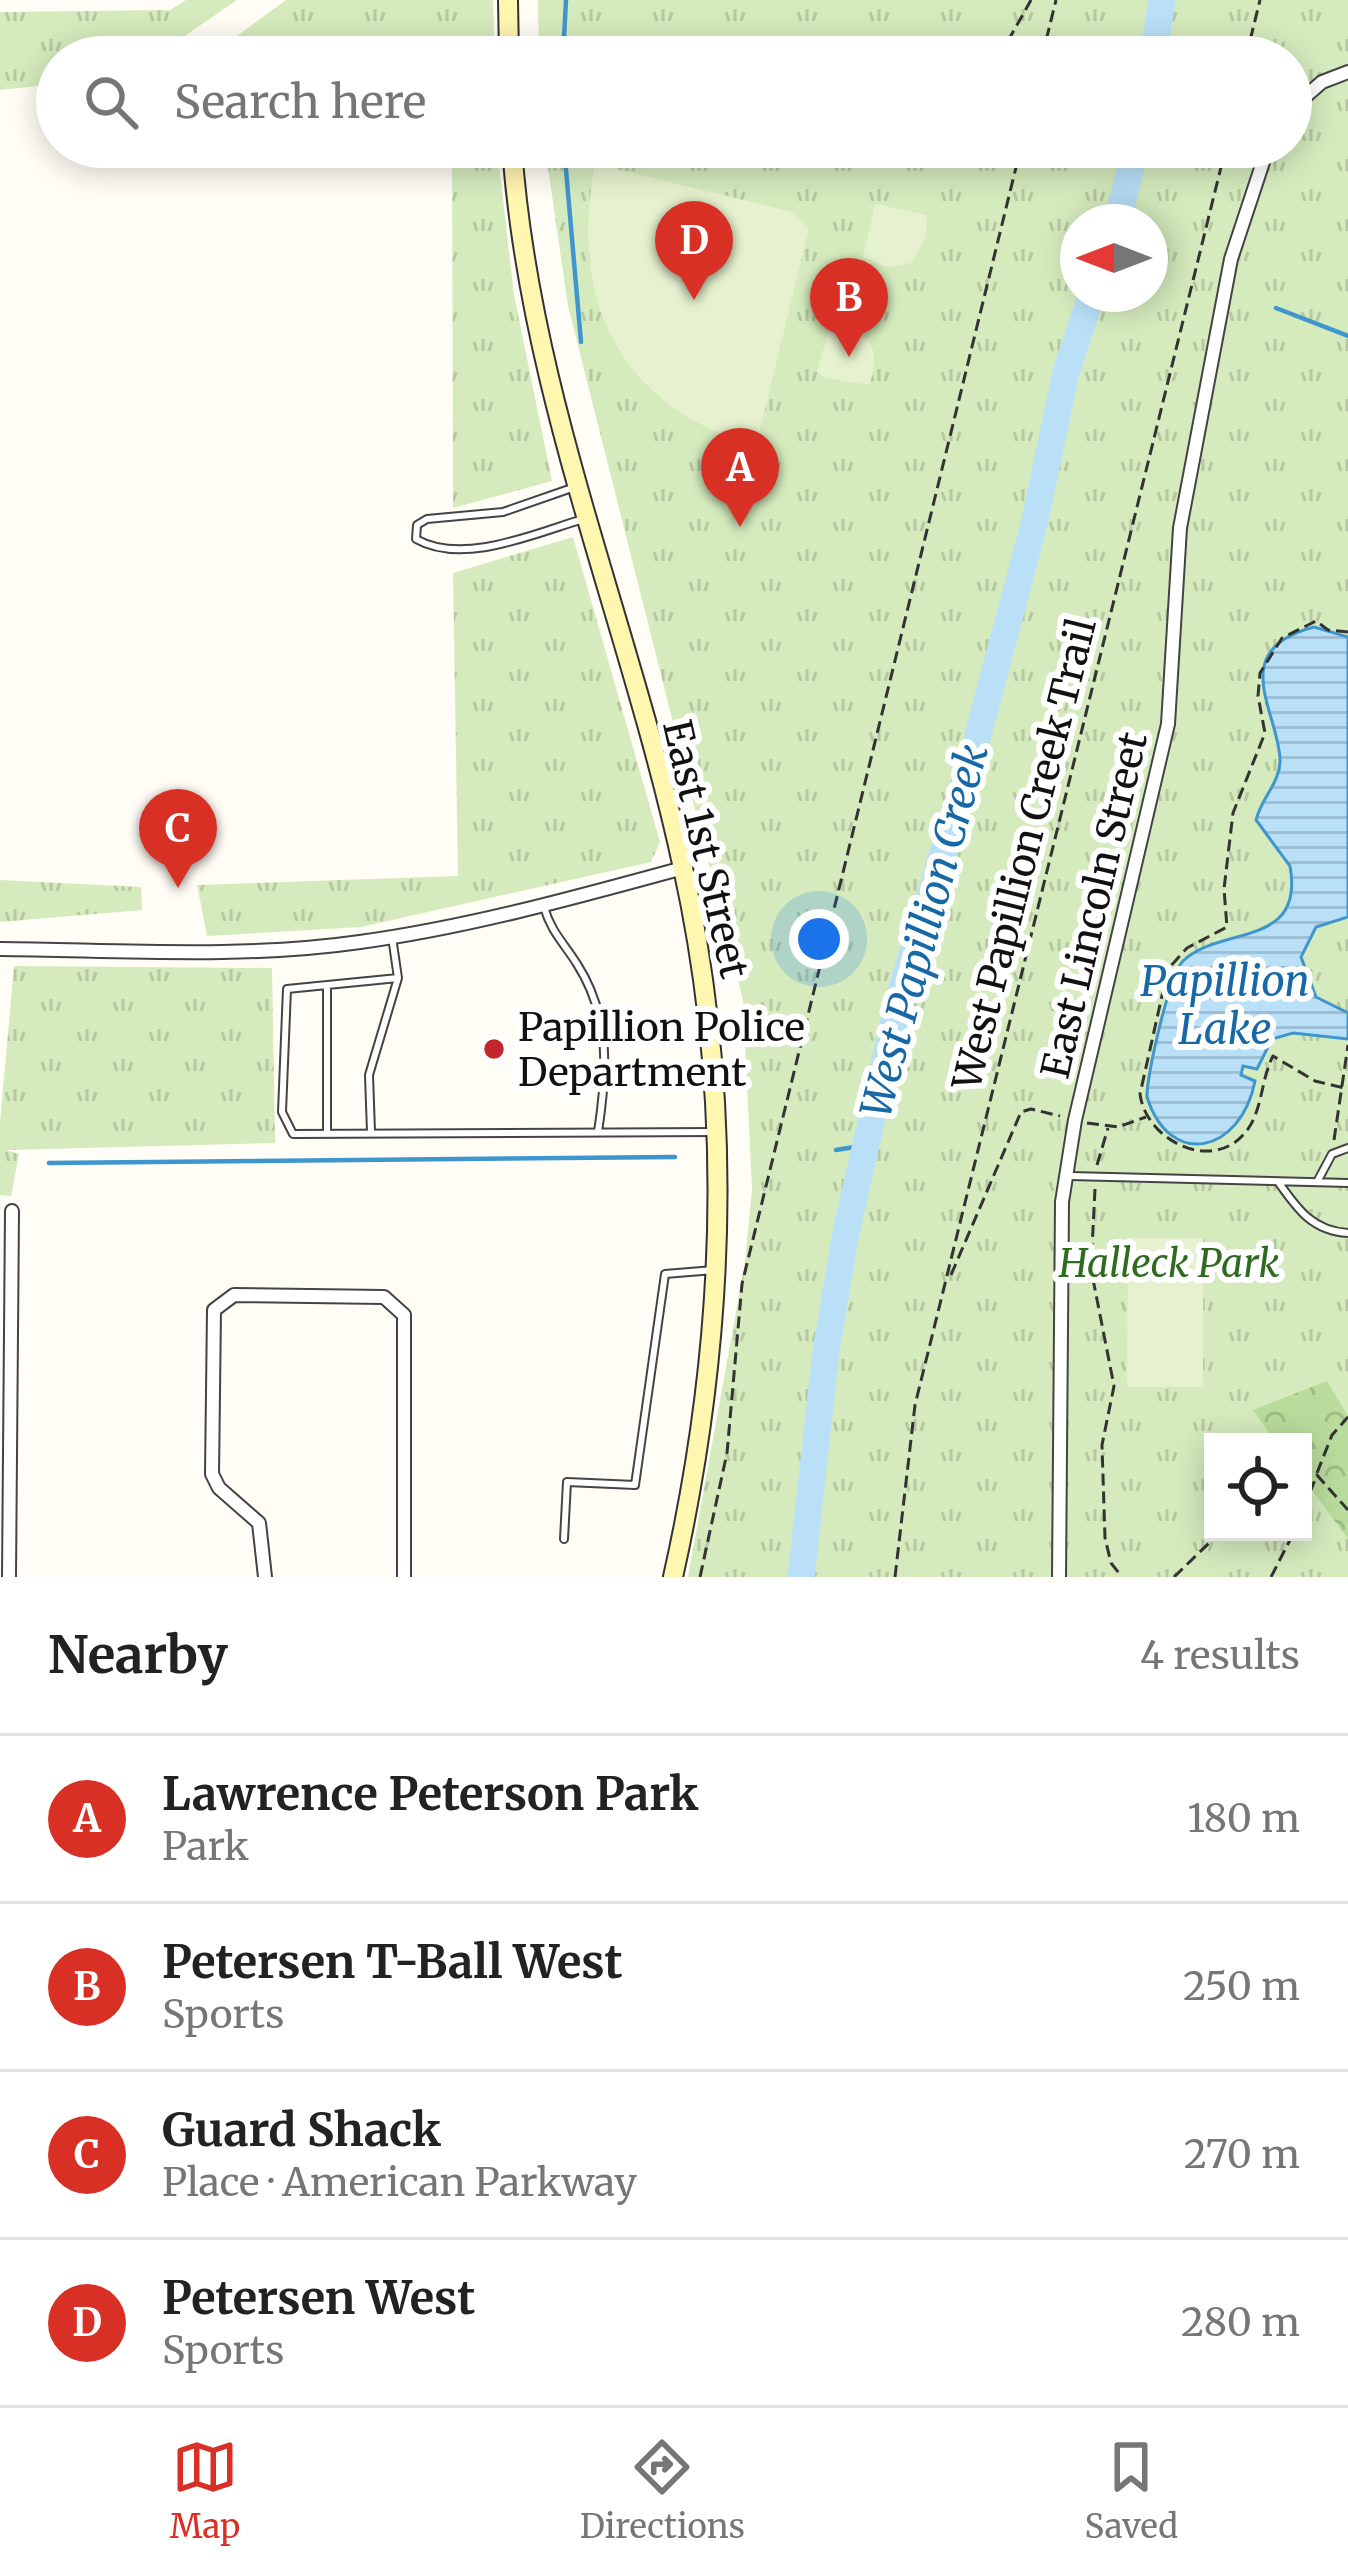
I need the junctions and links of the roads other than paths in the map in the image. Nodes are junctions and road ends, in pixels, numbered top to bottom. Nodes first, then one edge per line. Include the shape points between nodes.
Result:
1 (508, 0) edge
2 (509, 36) edge
3 (1348, 72) edge
4 (1312, 91) edge
5 (515, 168) edge
6 (1261, 168) edge
7 (578, 486) junction
8 (586, 518) junction
9 (683, 868) junction
10 (543, 905) junction
11 (392, 937) junction
12 (0, 949) edge
13 (398, 978) junction
14 (327, 985) junction
15 (598, 1132) junction
16 (719, 1132) junction
17 (371, 1133) junction
18 (328, 1134) junction
19 (1348, 1148) edge
20 (1066, 1176) junction
21 (1317, 1182) junction
22 (1279, 1183) junction
23 (1348, 1183) edge
24 (12, 1211) dead end
25 (1348, 1233) edge
26 (718, 1270) junction
27 (5, 1311) edge
28 (564, 1539) dead end
29 (8, 1577) edge
30 (265, 1577) edge
31 (404, 1577) edge
32 (673, 1577) edge
33 (1059, 1577) edge

1 - 2 main road
3 - 4 street
5 - 7 main road, East 1st Street via 538,332
6 - 20 street, East Lincoln Street via 1234,251 1180,528 1168,724
7 - 8 main road, East 1st Street
7 - 8 lane via 503,512 427,519 416,539 492,546
8 - 9 main road, East 1st Street
9 - 10 street
9 - 16 main road, East 1st Street via 712,1032
10 - 11 street
10 - 15 lane via 556,941 596,1000 606,1052
11 - 12 street via 226,950
11 - 13 lane
13 - 14 lane
13 - 17 lane via 369,1075
14 - 18 lane
14 - 18 lane via 287,989 282,1112 293,1134
15 - 16 lane
15 - 17 lane
16 - 26 main road, East 1st Street
17 - 18 lane
19 - 21 lane via 1332,1154
20 - 22 lane
20 - 33 street, East Lincoln Street
21 - 22 lane
21 - 23 lane
22 - 25 lane via 1302,1215 1327,1232
24 - 27 street
26 - 28 lane via 664,1274 635,1485 567,1482
26 - 32 main road, East 1st Street via 701,1440
27 - 29 street
30 - 31 street via 259,1523 212,1474 214,1310 233,1295 384,1297 404,1315

